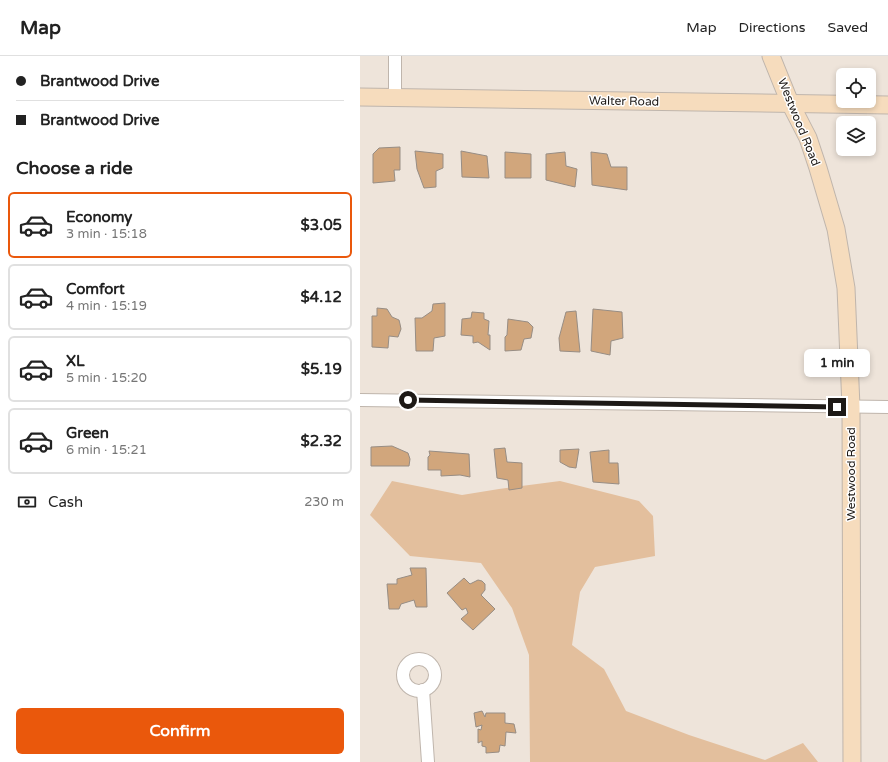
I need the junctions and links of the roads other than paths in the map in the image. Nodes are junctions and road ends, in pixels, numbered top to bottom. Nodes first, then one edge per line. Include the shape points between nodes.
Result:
1 (395, 56) edge
2 (771, 56) edge
3 (360, 97) edge
4 (395, 98) junction
5 (790, 103) junction
6 (888, 105) edge
7 (360, 400) edge
8 (852, 407) junction
9 (888, 407) edge
10 (423, 690) dead end
11 (428, 762) edge
12 (852, 762) edge

1 - 4 street
2 - 5 street, Westwood Road
3 - 4 street, Walter Road
4 - 5 street, Walter Road
5 - 6 street, Walter Road
5 - 8 street, Westwood Road via 808,138 836,229 846,288
7 - 8 street
8 - 9 street
8 - 12 street, Westwood Road
10 - 11 street

